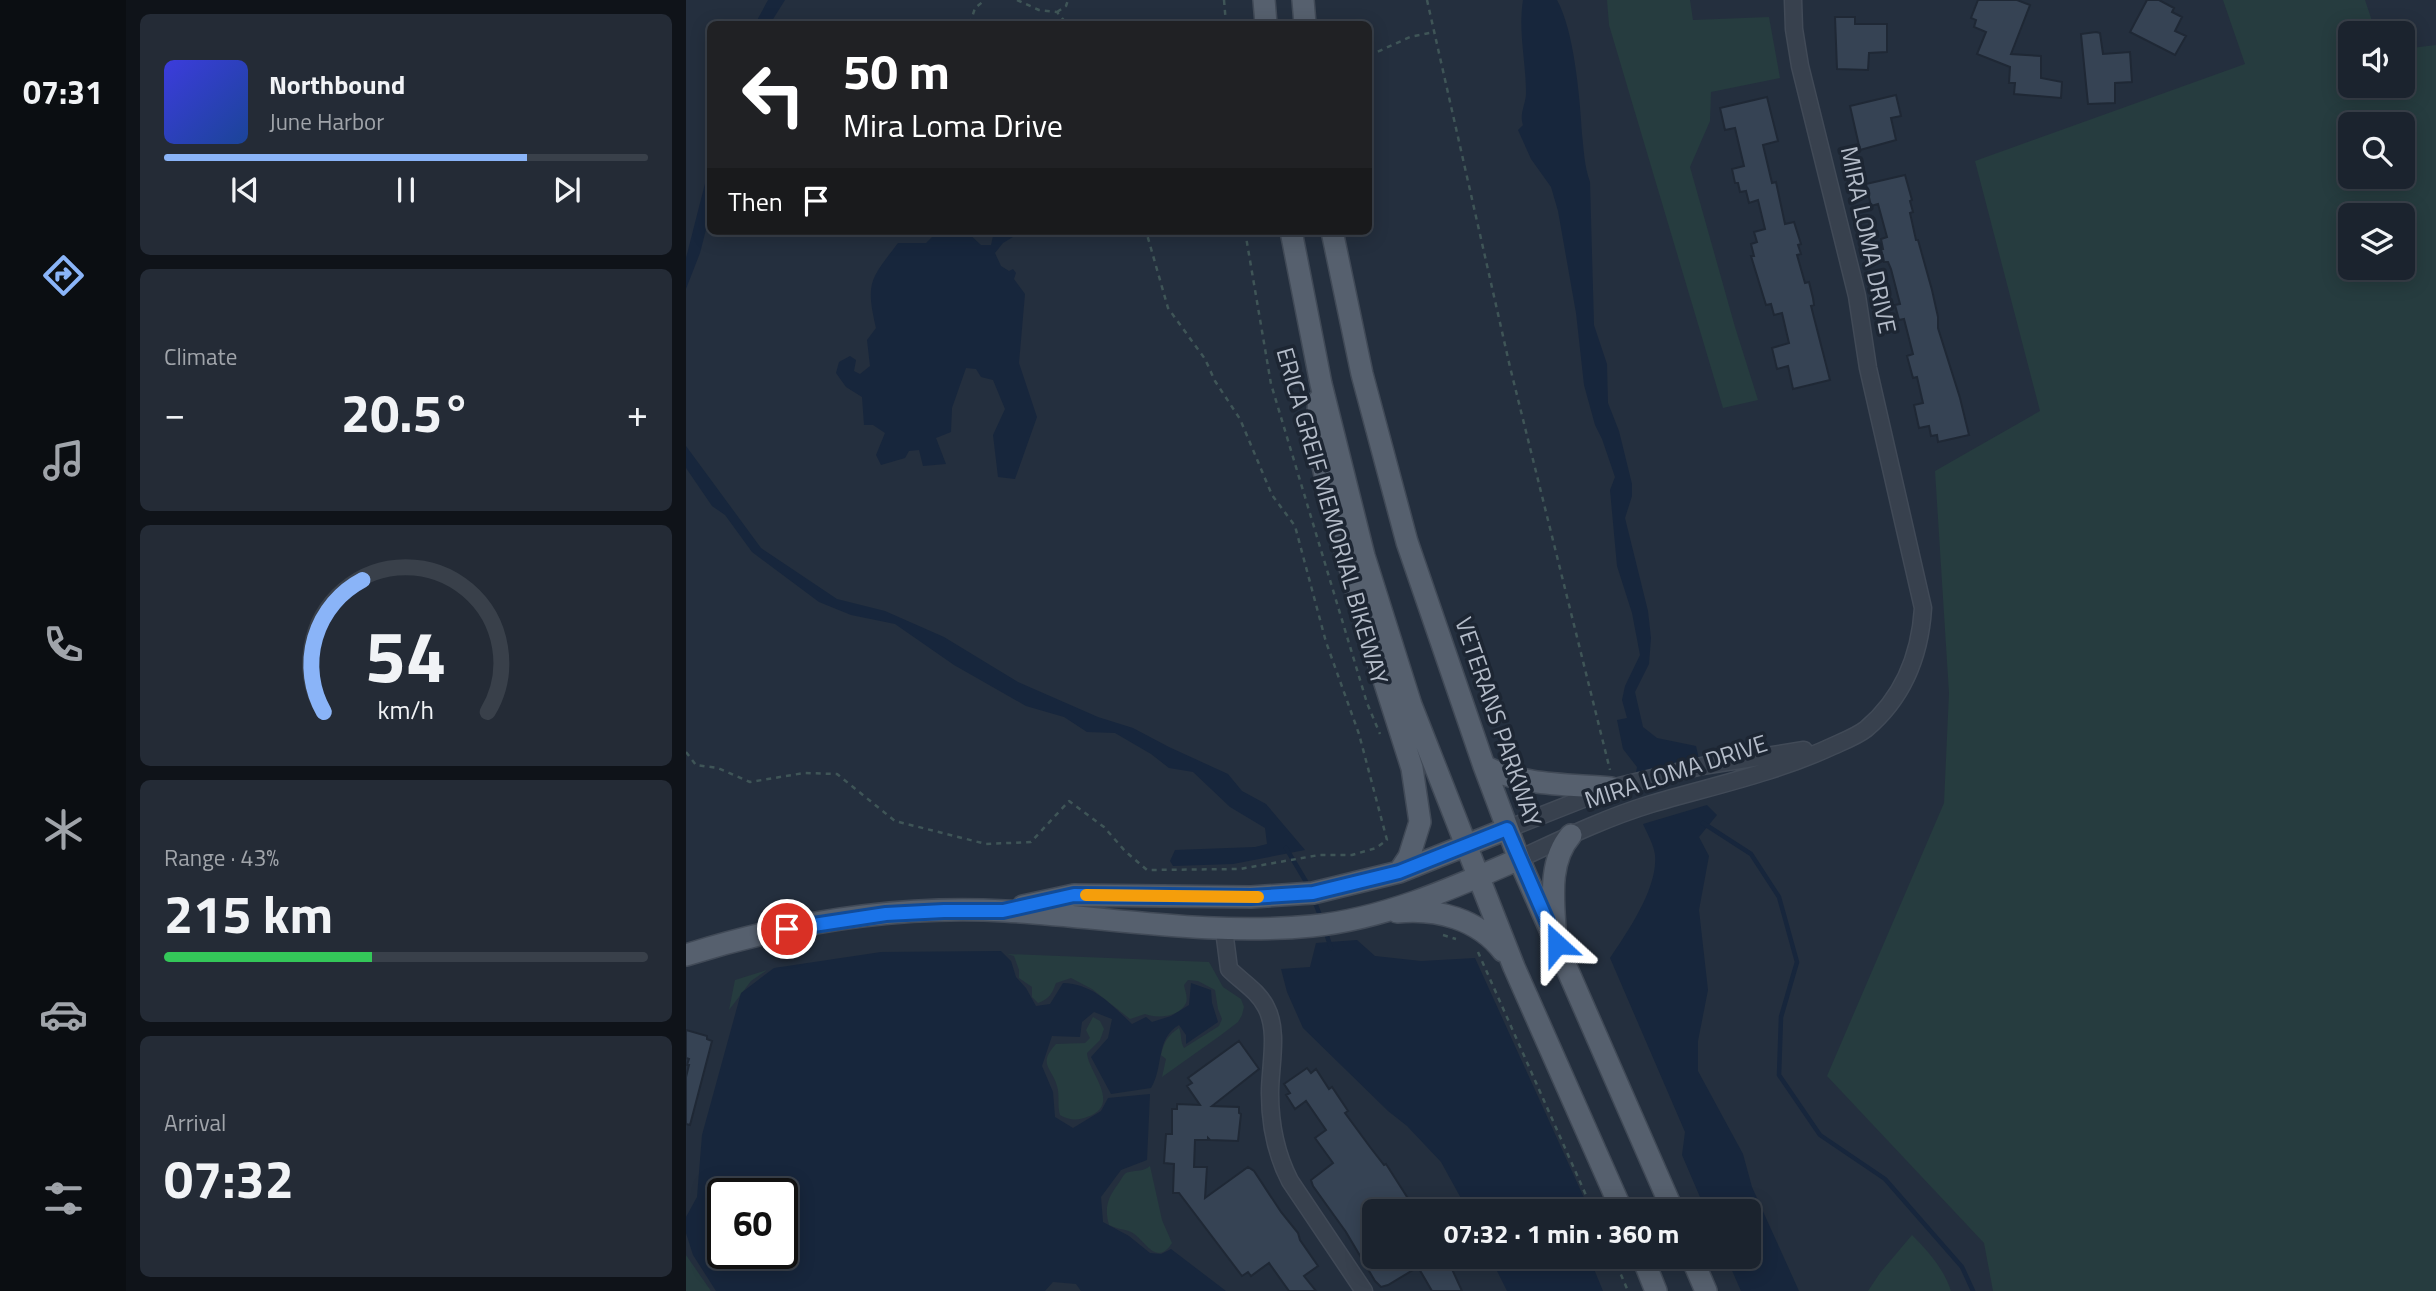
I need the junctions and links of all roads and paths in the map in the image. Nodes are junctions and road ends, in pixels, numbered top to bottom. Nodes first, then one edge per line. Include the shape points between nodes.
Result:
1 (985, 0) edge
2 (1017, 0) edge
3 (1068, 0) edge
4 (1224, 0) edge
5 (1264, 0) edge
6 (1303, 0) edge
7 (1427, 0) edge
8 (1793, 0) edge
9 (1057, 12) junction
10 (971, 21) edge
11 (1064, 21) edge
12 (1226, 21) edge
13 (1266, 21) edge
14 (1306, 21) edge
15 (1434, 32) junction
16 (1372, 53) edge
17 (1147, 235) edge
18 (1246, 235) edge
19 (1292, 235) edge
20 (1333, 235) edge
21 (1321, 384) junction
22 (1383, 739) dead end
23 (1835, 745) junction
24 (686, 752) edge
25 (1484, 766) junction
26 (1611, 779) junction
27 (1507, 829) junction
28 (1571, 835) junction
29 (1466, 844) junction
30 (1519, 859) junction
31 (1399, 872) junction
32 (1478, 877) junction
33 (1003, 911) junction
34 (1374, 914) junction
35 (1448, 915) junction
36 (1224, 930) junction
37 (1464, 942) dead end
38 (1557, 944) junction
39 (1475, 946) dead end
40 (686, 955) edge
41 (1514, 967) junction
42 (1588, 1199) edge
43 (1617, 1199) edge
44 (1668, 1199) edge
45 (1619, 1269) edge
46 (1647, 1269) edge
47 (1697, 1269) edge
48 (1364, 1291) edge
49 (1628, 1291) edge
50 (1656, 1291) edge
51 (1706, 1291) edge

1 - 10 path via 975,8
2 - 9 path
3 - 9 path
4 - 12 path
5 - 13 main road
6 - 14 main road
7 - 15 path
8 - 23 street, MIRA LOMA DRIVE via 1800,66 1857,296 1868,368 1923,608 1921,636 1902,688 1864,731
9 - 11 path
15 - 16 path
15 - 26 path
17 - 24 path via 1168,308 1240,419 1272,495 1295,526 1387,840 1352,855 1319,855 1240,869 1147,870 1104,827 1069,801 1031,842 986,844 895,821 837,774 804,772 750,782 718,768 696,765
18 - 22 path, ERICA GREIF MEMORIAL BIKEWAY via 1271,384 1367,703
19 - 21 main road
20 - 25 main road, VETERANS PARKWAY via 1362,374 1407,542
21 - 29 main road via 1364,556 1411,705
21 - 31 main road via 1316,432 1326,480 1412,768 1420,822
23 - 26 street, MIRA LOMA DRIVE via 1633,782
23 - 28 street, MIRA LOMA DRIVE via 1780,767 1603,820
25 - 26 main road via 1522,780
25 - 27 main road, VETERANS PARKWAY
26 - 27 street, MIRA LOMA DRIVE
27 - 29 main road, MIRA LOMA DRIVE
27 - 30 main road, VETERANS PARKWAY
28 - 30 street, MIRA LOMA DRIVE
28 - 38 main road via 1558,853 1553,897
29 - 31 main road, MIRA LOMA DRIVE
29 - 32 main road
30 - 32 main road, MIRA LOMA DRIVE
30 - 38 main road, VETERANS PARKWAY
31 - 33 main road, MIRA LOMA DRIVE via 1335,889 1280,895 1074,895
32 - 34 main road, MIRA LOMA DRIVE
32 - 41 main road
33 - 36 main road, MIRA LOMA DRIVE
33 - 40 main road, MIRA LOMA DRIVE via 909,913 824,922
34 - 35 main road via 1414,911
34 - 36 main road, MIRA LOMA DRIVE via 1301,927
35 - 37 path via 1442,935
35 - 41 main road via 1493,938
36 - 48 street via 1229,969 1255,992 1269,1015 1272,1123 1281,1164
38 - 44 main road, VETERANS PARKWAY
39 - 42 path
41 - 43 main road
45 - 49 path
46 - 50 main road
47 - 51 main road

